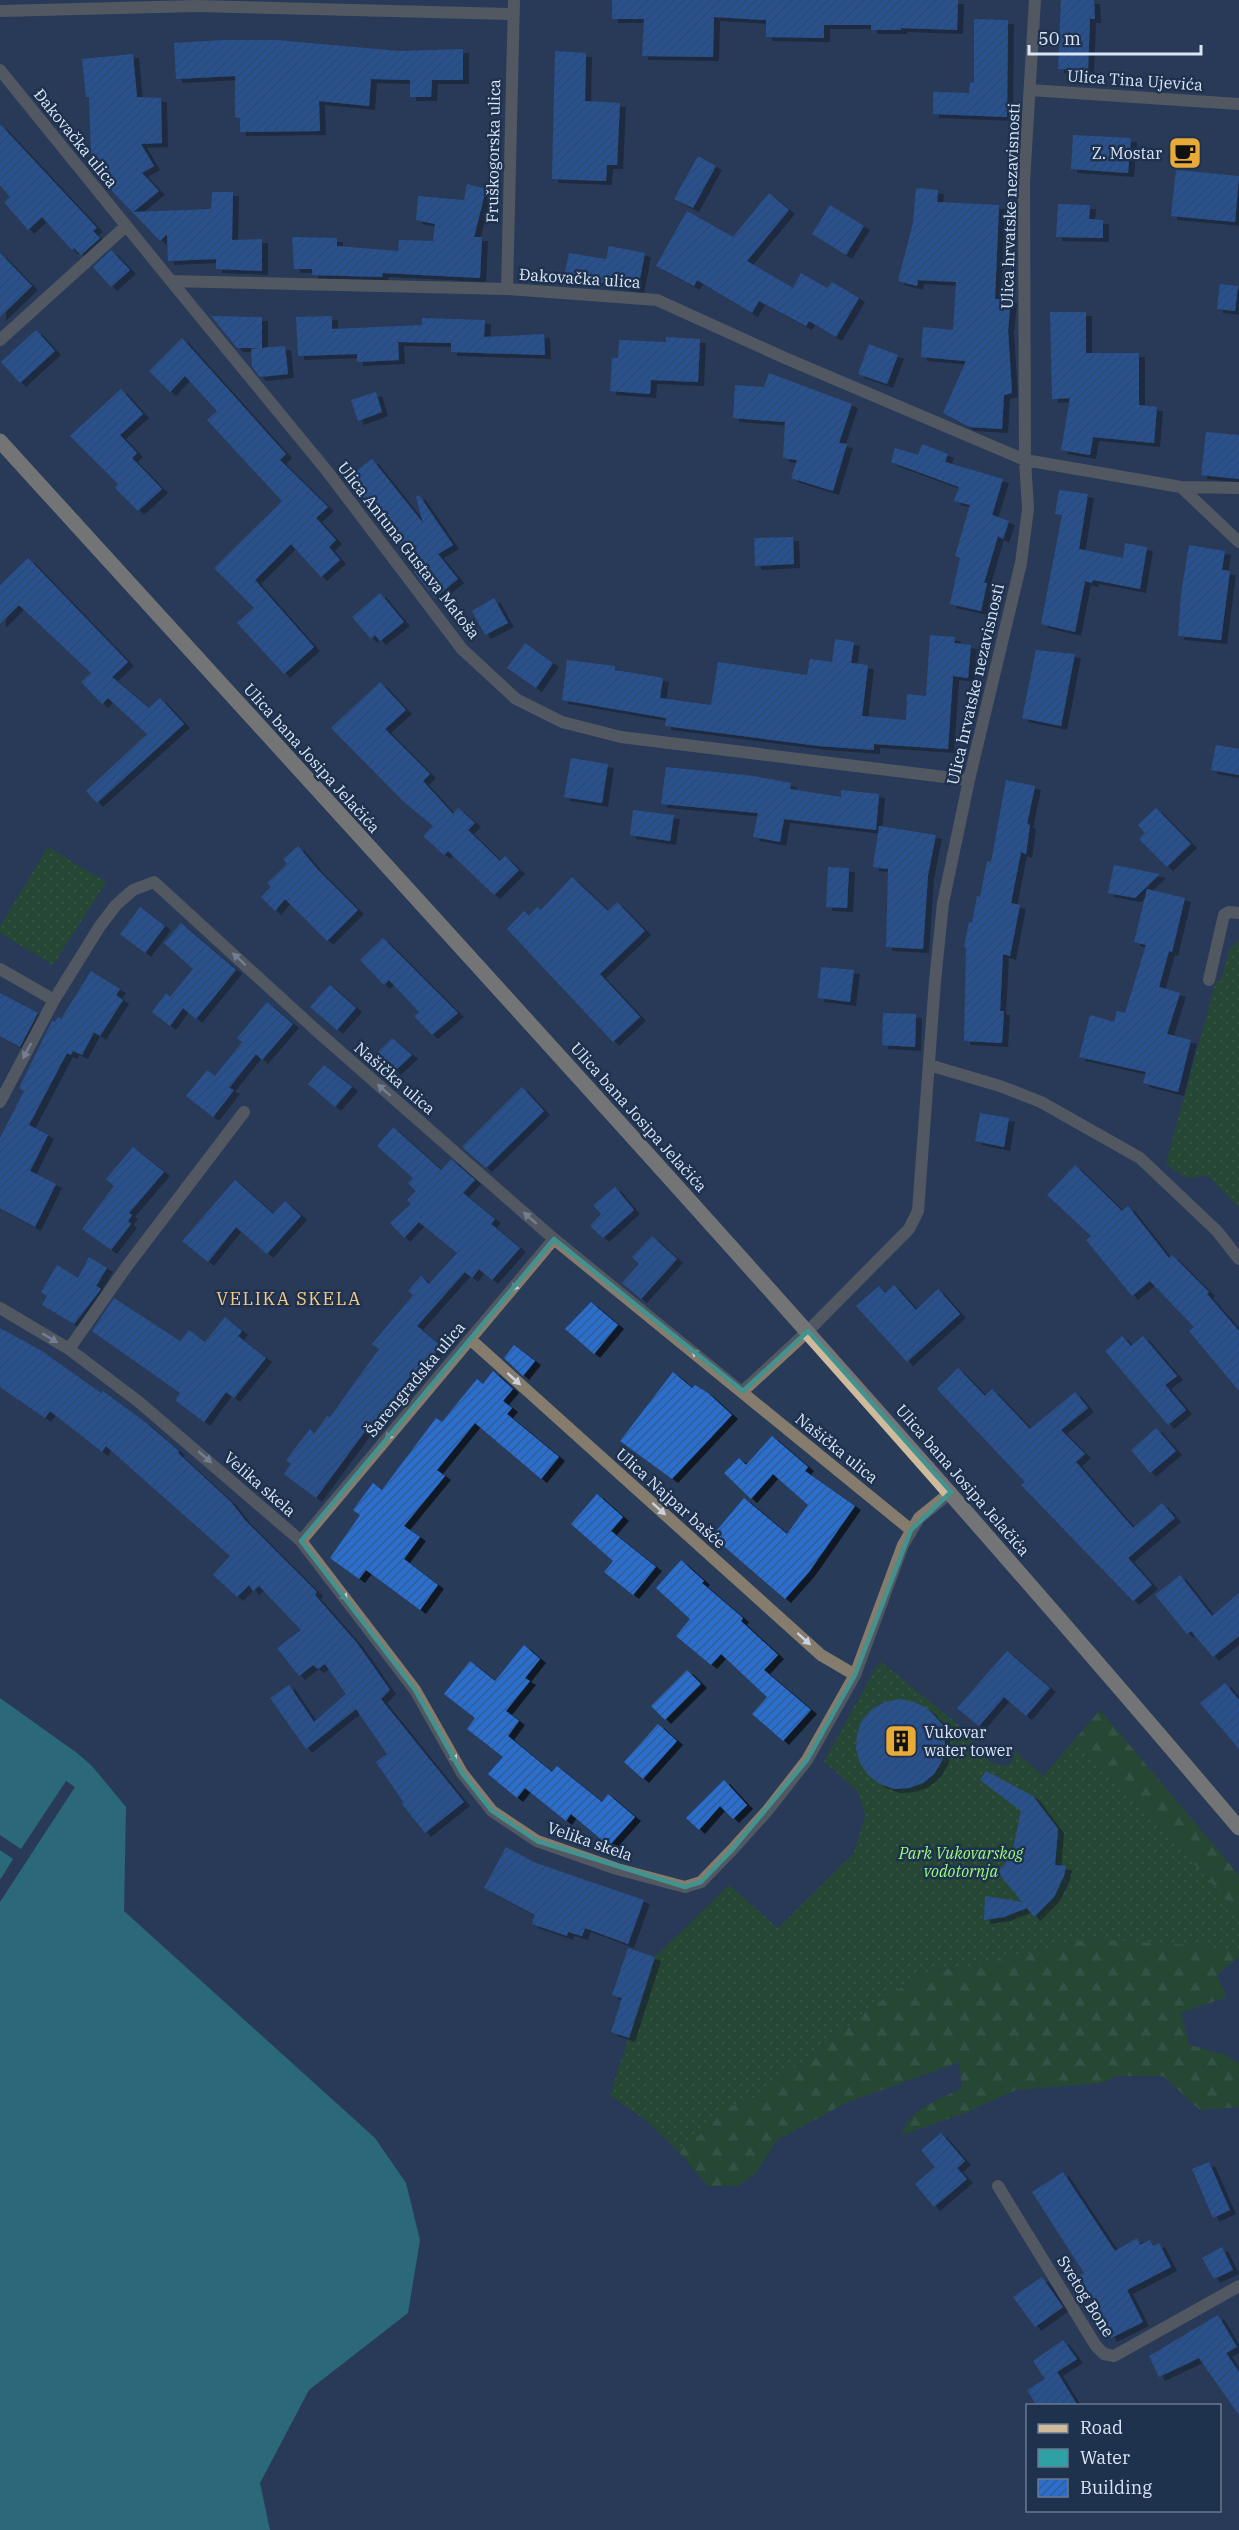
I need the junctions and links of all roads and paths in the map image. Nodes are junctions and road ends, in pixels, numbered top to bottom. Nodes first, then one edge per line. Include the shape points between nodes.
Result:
1 (514, 0) edge
2 (1035, 0) edge
3 (0, 11) edge
4 (513, 14) junction
5 (0, 69) edge
6 (1030, 90) junction
7 (1239, 104) edge
8 (126, 226) junction
9 (171, 281) junction
10 (507, 289) junction
11 (0, 340) edge
12 (0, 441) edge
13 (1025, 460) junction
14 (1181, 487) junction
15 (1239, 488) edge
16 (1239, 542) edge
17 (969, 780) junction
18 (1239, 914) edge
19 (0, 969) edge
20 (1209, 980) dead end
21 (54, 1000) junction
22 (929, 1065) junction
23 (0, 1102) edge
24 (244, 1112) dead end
25 (555, 1239) junction
26 (1239, 1259) edge
27 (0, 1308) edge
28 (808, 1331) junction
29 (470, 1340) junction
30 (69, 1349) junction
31 (743, 1391) junction
32 (951, 1492) junction
33 (911, 1530) junction
34 (301, 1541) junction
35 (855, 1675) junction
36 (1239, 1828) edge
37 (998, 2186) dead end
38 (1239, 2286) edge

1 - 4 street, Fruškogorska ulica
2 - 6 street, Ulica hrvatske nezavisnosti
3 - 4 street via 197,6
4 - 10 street, Fruškogorska ulica
5 - 8 street, Đakovačka ulica
6 - 7 street, Ulica Tina Ujevića
6 - 13 street, Ulica hrvatske nezavisnosti via 1024,182
8 - 9 street, Đakovačka ulica
8 - 11 street
9 - 10 street, Đakovačka ulica
9 - 17 street, Ulica Antuna Gustava Matoša via 327,471 462,649 516,699 562,722 621,737
10 - 13 street, Đakovačka ulica via 657,300
12 - 28 main road, Ulica bana Josipa Jelačića
13 - 14 street, Đakovačka ulica
13 - 17 street, Ulica hrvatske nezavisnosti via 1028,509 1021,563
14 - 15 street, Đakovačka ulica
14 - 16 street
17 - 22 street, Ulica hrvatske nezavisnosti via 943,903
18 - 20 street via 1224,915
19 - 21 street
21 -> 23 street
25 -> 21 street, Našička ulica via 154,882 133,890 116,905
22 - 26 street via 1041,1102 1140,1158 1217,1231
22 - 28 street, Ulica hrvatske nezavisnosti via 918,1211 909,1229
24 - 30 street
25 -> 29 street, Šarengradska ulica
31 -> 25 street, Našička ulica
27 -> 30 street, Velika skela
28 - 31 street
28 - 32 main road, Ulica bana Josipa Jelačića
29 -> 34 street, Šarengradska ulica
29 -> 35 street, Ulica Najpar bašće via 821,1655
30 -> 34 street, Velika skela via 174,1431
31 - 33 street, Našička ulica
32 - 33 street, Velika skela via 919,1518
32 - 36 main road, Ulica bana Josipa Jelačića
33 - 35 street, Velika skela
34 -> 35 street, Velika skela via 415,1690 462,1773 492,1811 537,1841 672,1885 692,1887 701,1882 761,1818 807,1760
37 - 38 street, Svetog Bone via 1104,2354 1114,2356

